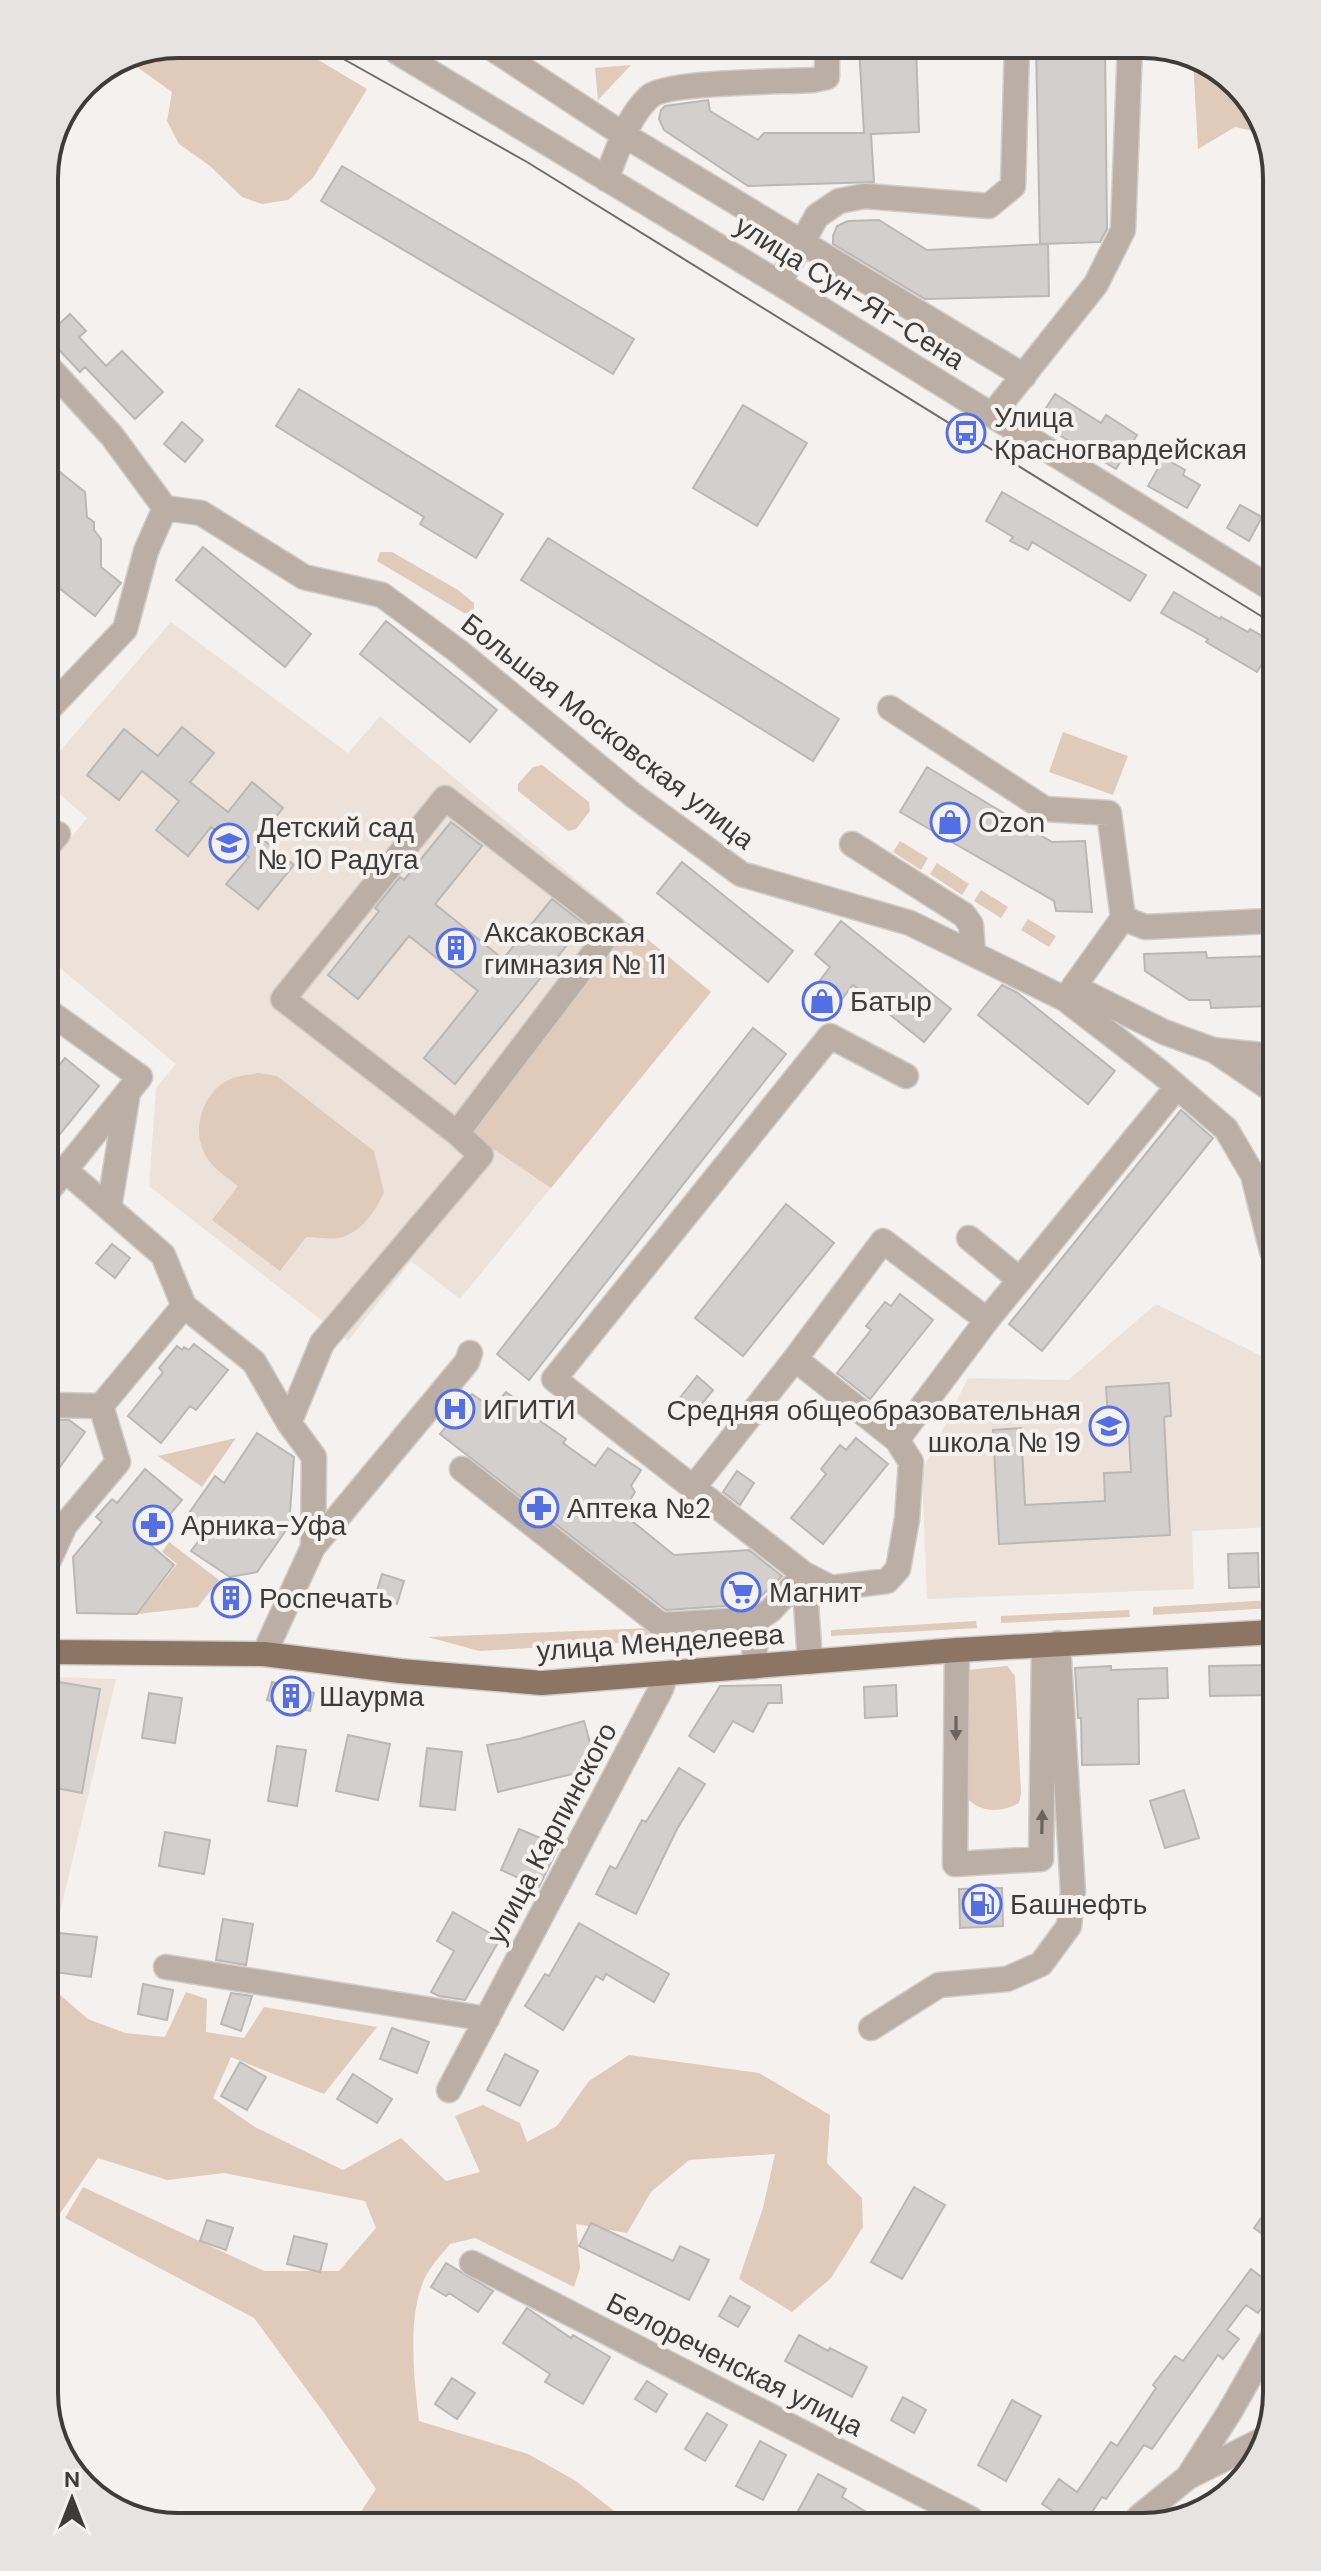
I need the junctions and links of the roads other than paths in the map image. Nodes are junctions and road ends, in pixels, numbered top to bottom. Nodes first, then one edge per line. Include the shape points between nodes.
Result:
1 (409, 58) edge
2 (507, 58) edge
3 (827, 58) edge
4 (1017, 58) edge
5 (1130, 58) edge
6 (624, 135) junction
7 (606, 179) junction
8 (803, 241) junction
9 (779, 283) junction
10 (1024, 376) junction
11 (58, 377) edge
12 (992, 415) junction
13 (165, 508) junction
14 (1263, 583) edge
15 (58, 699) edge
16 (890, 708) dead end
17 (852, 844) dead end
18 (1123, 918) junction
19 (1263, 921) edge
20 (973, 954) junction
21 (1070, 993) junction
22 (58, 1018) edge
23 (1213, 1050) junction
24 (1263, 1055) edge
25 (906, 1076) dead end
26 (1263, 1084) edge
27 (1177, 1087) junction
28 (129, 1091) junction
29 (457, 1133) junction
30 (65, 1170) junction
31 (58, 1179) edge
32 (109, 1208) junction
33 (1263, 1215) edge
34 (969, 1238) dead end
35 (1020, 1280) junction
36 (184, 1306) junction
37 (987, 1320) junction
38 (470, 1353) dead end
39 (795, 1359) junction
40 (58, 1405) edge
41 (101, 1406) junction
42 (289, 1423) junction
43 (897, 1440) junction
44 (462, 1469) dead end
45 (693, 1488) junction
46 (58, 1540) edge
47 (313, 1547) junction
48 (804, 1574) junction
49 (758, 1619) junction
50 (1263, 1633) edge
51 (1051, 1643) junction
52 (957, 1650) junction
53 (58, 1652) edge
54 (264, 1654) junction
55 (810, 1662) junction
56 (753, 1667) junction
57 (666, 1674) junction
58 (1042, 1780) junction
59 (1067, 1800) junction
60 (166, 1967) dead end
61 (487, 2019) junction
62 (871, 2028) dead end
63 (449, 2090) dead end
64 (472, 2263) dead end
65 (1263, 2354) edge
66 (1248, 2451) edge
67 (1188, 2477) junction
68 (959, 2513) edge
69 (1144, 2513) edge

1 - 7 street, улица Сун-Ят-Сена
2 - 6 street
3 - 6 street via 827,77 813,80 685,87 651,94
4 - 8 street via 1013,186 989,206 865,196 839,201 817,216
5 - 10 street via 1123,230 1096,284
6 - 7 street
6 - 8 street
7 - 9 street, улица Сун-Ят-Сена
8 - 9 street
8 - 10 street
9 - 12 street, улица Сун-Ят-Сена
10 - 12 street
11 - 13 street via 112,436
12 - 14 street, улица Сун-Ят-Сена
13 - 15 street via 146,551 125,629
13 - 20 street, Большая Московская улица via 201,513 304,577 382,595 741,874 910,923
16 - 18 street via 1045,809 1109,813
17 - 20 street via 964,915 971,925
18 - 19 street via 1145,927
18 - 21 street
20 - 21 street, Большая Московская улица
21 - 23 street
21 - 27 street, Большая Московская улица
22 - 28 street via 140,1077
23 - 24 street
23 - 26 street
25 - 45 street via 830,1036 554,1379
27 - 33 street, Большая Московская улица via 1226,1129 1253,1175
27 - 35 street
28 - 30 street
28 - 32 street
29 - 29 street via 283,999 445,798 613,928
29 - 42 street via 481,1155 322,1343
30 - 31 street
30 - 32 street
32 - 36 street via 163,1255
34 - 35 street
35 - 37 street
36 - 41 street
36 - 42 street via 254,1362
37 - 39 street via 883,1241
37 - 43 street
38 - 47 street
39 - 43 street
39 - 45 street
40 - 41 street
41 - 46 street via 118,1462
42 - 47 street via 314,1457
43 - 48 street via 911,1462 898,1569 887,1581 831,1588
44 - 49 street via 661,1625
45 - 48 street
47 - 54 street
48 - 49 street
48 - 55 street
49 - 56 street
50 - 51 main road, улица Менделеева
51 - 52 main road, улица Менделеева
51 - 58 street
51 - 59 street
52 - 55 main road, улица Менделеева
52 -> 58 street via 955,1864 1041,1859
53 - 54 main road, улица Менделеева
54 - 57 main road, улица Менделеева via 542,1683
55 - 56 main road, улица Менделеева
56 - 57 main road, улица Менделеева
57 - 61 street, улица Карпинского
58 - 59 street
59 - 62 street via 1073,1892 1069,1926 1041,1964 1007,1979 939,1985
60 - 61 street
61 - 63 street, улица Карпинского
64 - 68 street, Белореченская улица
65 - 67 street
66 - 67 street
67 - 69 street

